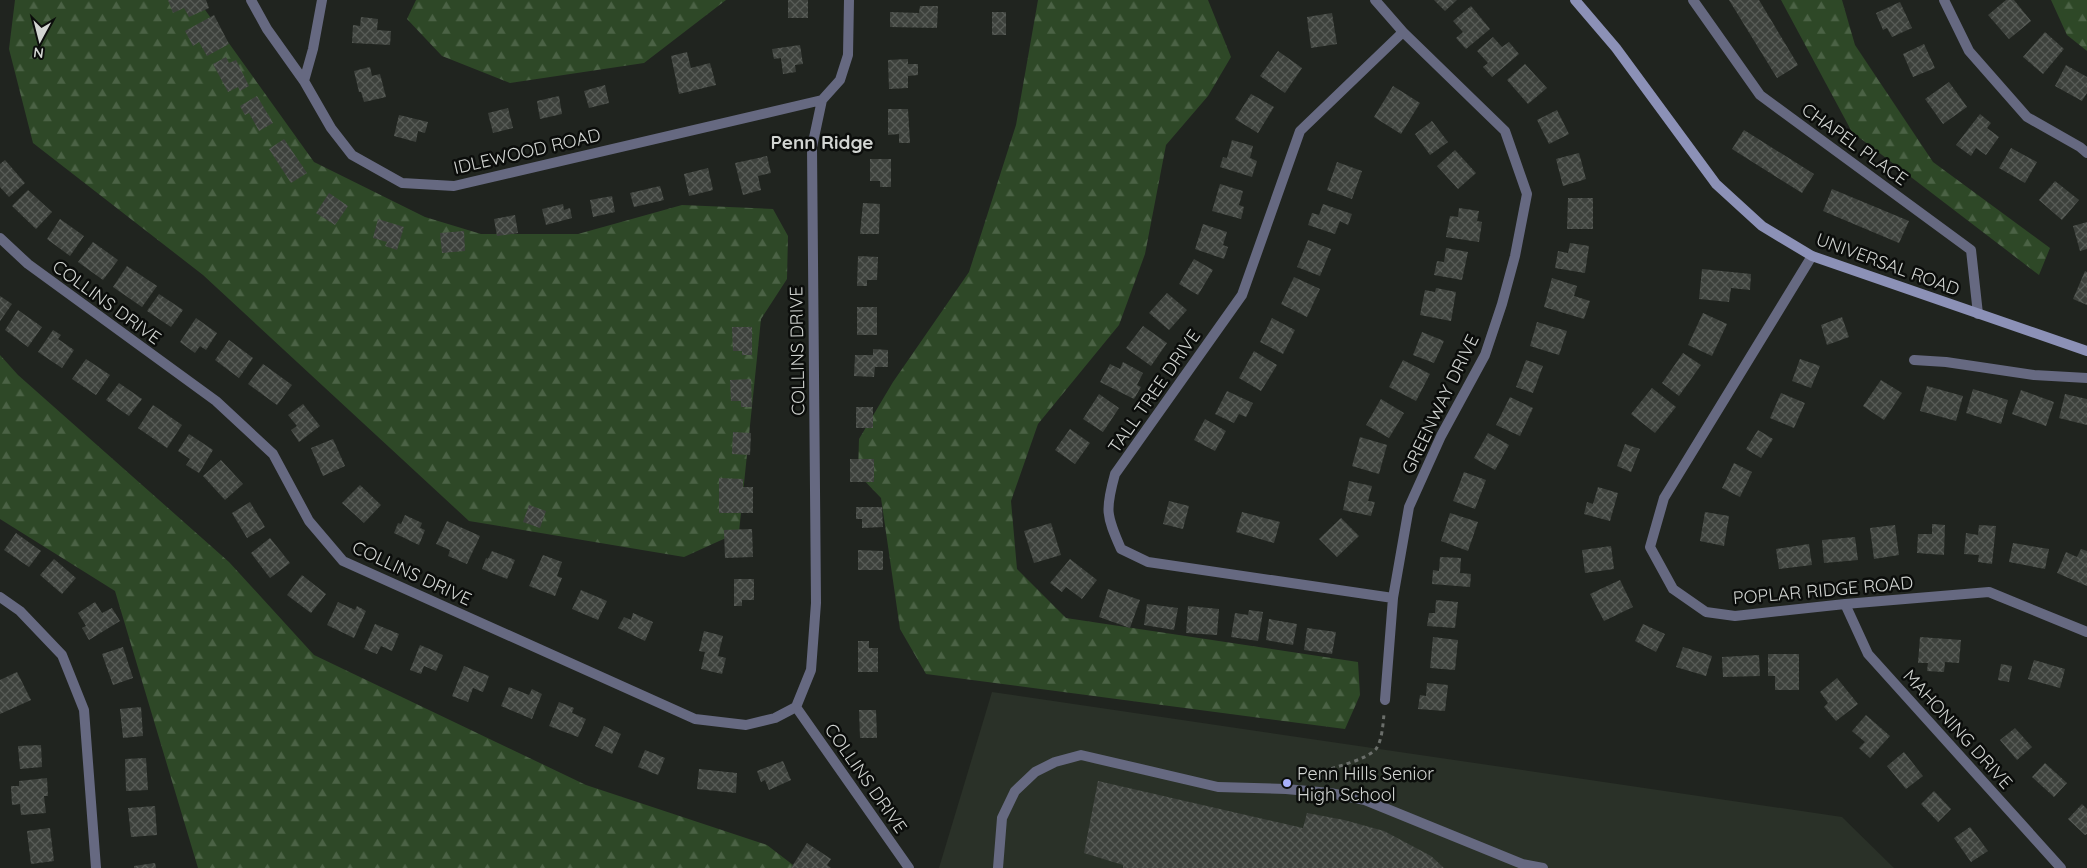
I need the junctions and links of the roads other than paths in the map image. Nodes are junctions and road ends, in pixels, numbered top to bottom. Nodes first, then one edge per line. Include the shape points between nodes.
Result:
1 (251, 0) edge
2 (322, 0) edge
3 (849, 0) edge
4 (1375, 0) edge
5 (1575, 0) edge
6 (1693, 0) edge
7 (1944, 0) edge
8 (1403, 32) junction
9 (304, 82) junction
10 (822, 100) junction
11 (2087, 153) edge
12 (0, 238) edge
13 (1812, 256) junction
14 (1978, 314) junction
15 (2087, 351) edge
16 (1914, 360) dead end
17 (2087, 378) edge
18 (0, 597) edge
19 (1394, 598) junction
20 (1845, 604) junction
21 (2087, 632) edge
22 (1386, 700) road end
23 (796, 707) junction
24 (96, 868) edge
25 (909, 868) edge
26 (998, 868) edge
27 (1544, 868) edge
28 (2061, 868) edge

1 - 9 street
2 - 9 street
3 - 10 street, COLLINS DRIVE via 848,55 840,80
4 - 8 street, GREENWAY DRIVE
5 - 13 street, UNIVERSAL ROAD via 1616,48 1716,184 1762,226
6 - 14 street, CHAPEL PLACE via 1760,95 1971,250
7 - 11 street via 1969,51 2027,117
8 - 19 street, GREENWAY DRIVE via 1504,131 1527,194 1515,256 1485,355 1441,436 1409,508
8 - 19 street, TALL TREE DRIVE via 1300,131 1242,295 1115,474 1107,502 1109,522 1121,549 1148,562
9 - 10 street, IDLEWOOD ROAD via 331,128 352,155 402,183 454,186
10 - 23 street, COLLINS DRIVE via 812,146 816,603 811,670
12 - 23 street, COLLINS DRIVE via 28,264 216,401 273,454 309,521 343,561 695,719 746,725 775,718
13 - 14 street, UNIVERSAL ROAD
13 - 20 street, POPLAR RIDGE ROAD via 1664,498 1650,547 1673,588 1706,612 1735,616
14 - 15 street, UNIVERSAL ROAD
16 - 17 street via 2034,375
18 - 24 street via 20,611 62,655 84,710
19 - 22 street, GREENWAY DRIVE
20 - 21 street, POPLAR RIDGE ROAD via 1990,592
20 - 28 street, MAHONING DRIVE via 1868,654
23 - 25 street, COLLINS DRIVE
26 - 27 street via 1002,818 1015,790 1035,772 1081,755 1218,787 1321,792 1366,800 1522,864

